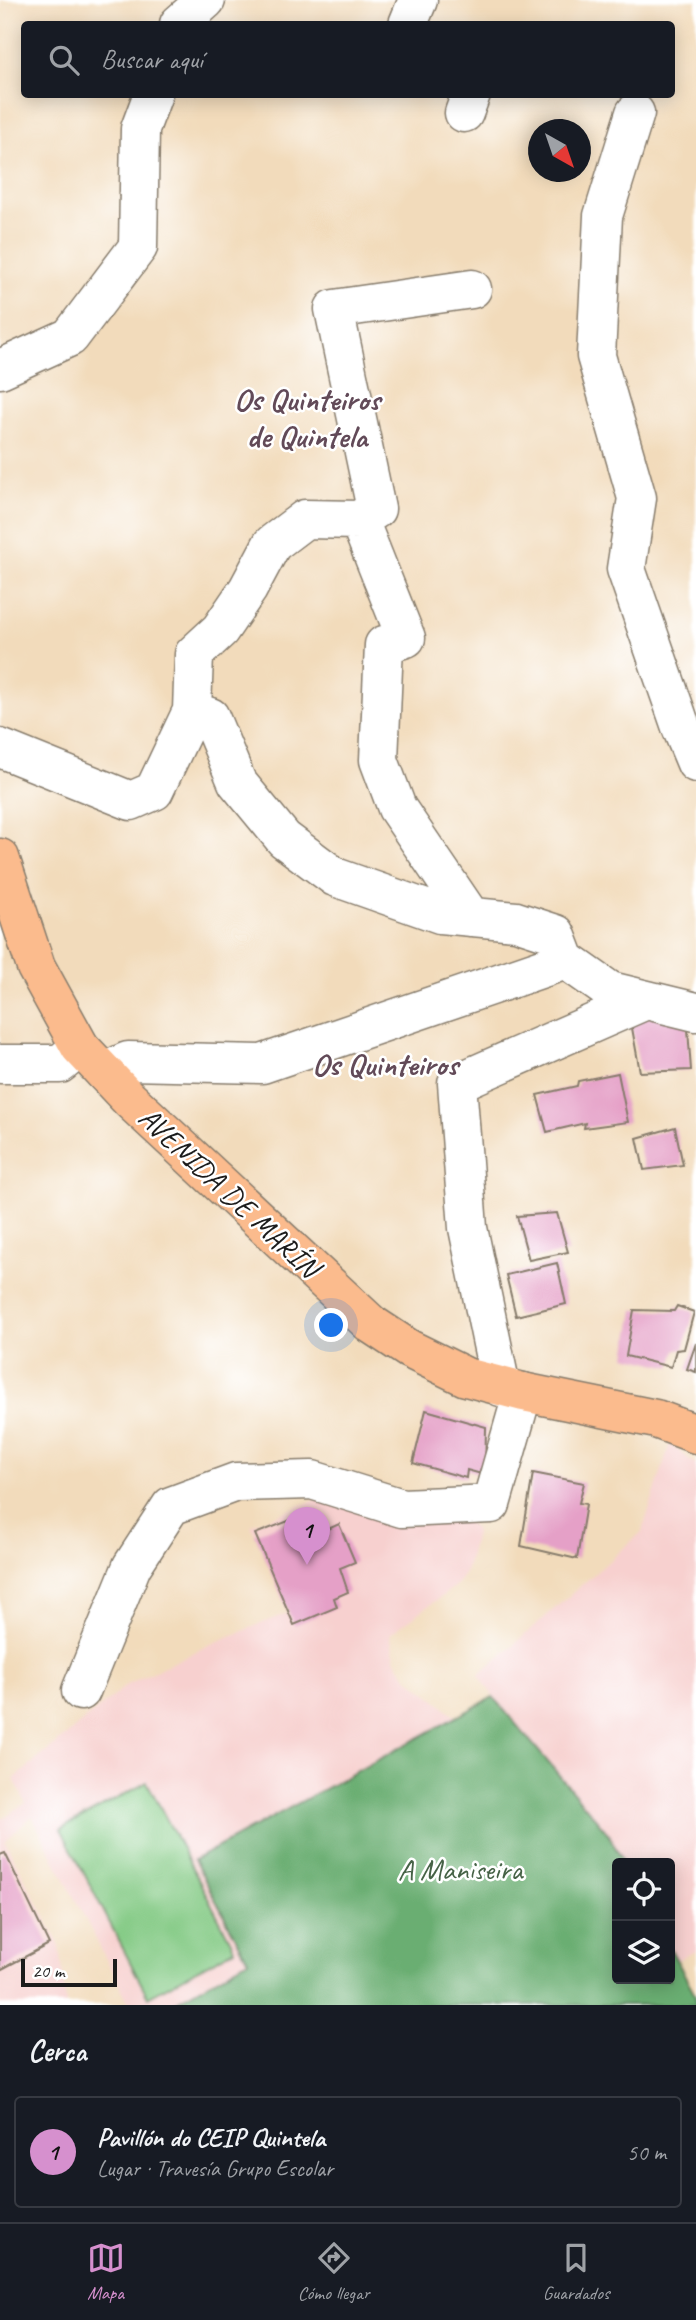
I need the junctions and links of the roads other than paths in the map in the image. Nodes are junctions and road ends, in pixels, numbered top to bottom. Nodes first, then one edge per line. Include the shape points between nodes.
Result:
1 (206, 0) edge
2 (418, 0) edge
3 (182, 21) edge
4 (409, 21) edge
5 (152, 98) edge
6 (635, 113) dead end
7 (472, 289) dead end
8 (0, 369) edge
9 (359, 520) junction
10 (192, 711) junction
11 (0, 748) edge
12 (696, 763) edge
13 (0, 858) edge
14 (471, 917) junction
15 (566, 960) junction
16 (646, 1000) junction
17 (696, 1012) edge
18 (92, 1060) junction
19 (0, 1064) edge
20 (512, 1390) junction
21 (696, 1434) edge
22 (81, 1691) dead end

1 - 3 street
2 - 4 street
5 - 8 street via 140,129 138,247 70,337
6 - 12 street via 603,216 596,356 637,498 626,569
7 - 9 street via 334,309 376,509
9 - 10 street via 305,519 272,544 220,629 194,654
9 - 14 street via 406,638 384,645 379,760 397,808
10 - 11 street via 155,791 131,801
10 - 14 street via 209,717 237,782 294,847 335,877 440,914
13 - 18 main road, AVENIDA DE MARÍN via 36,967
14 - 15 street via 516,921 556,934
15 - 16 street via 610,991
15 - 18 street via 262,1064
16 - 17 street
16 - 20 street via 457,1083 468,1228
18 - 19 street
18 - 20 main road, AVENIDA DE MARÍN via 371,1324 466,1377
20 - 21 main road, AVENIDA DE MARÍN via 656,1419
20 - 22 street via 491,1504 402,1508 312,1480 236,1482 171,1506 132,1566

